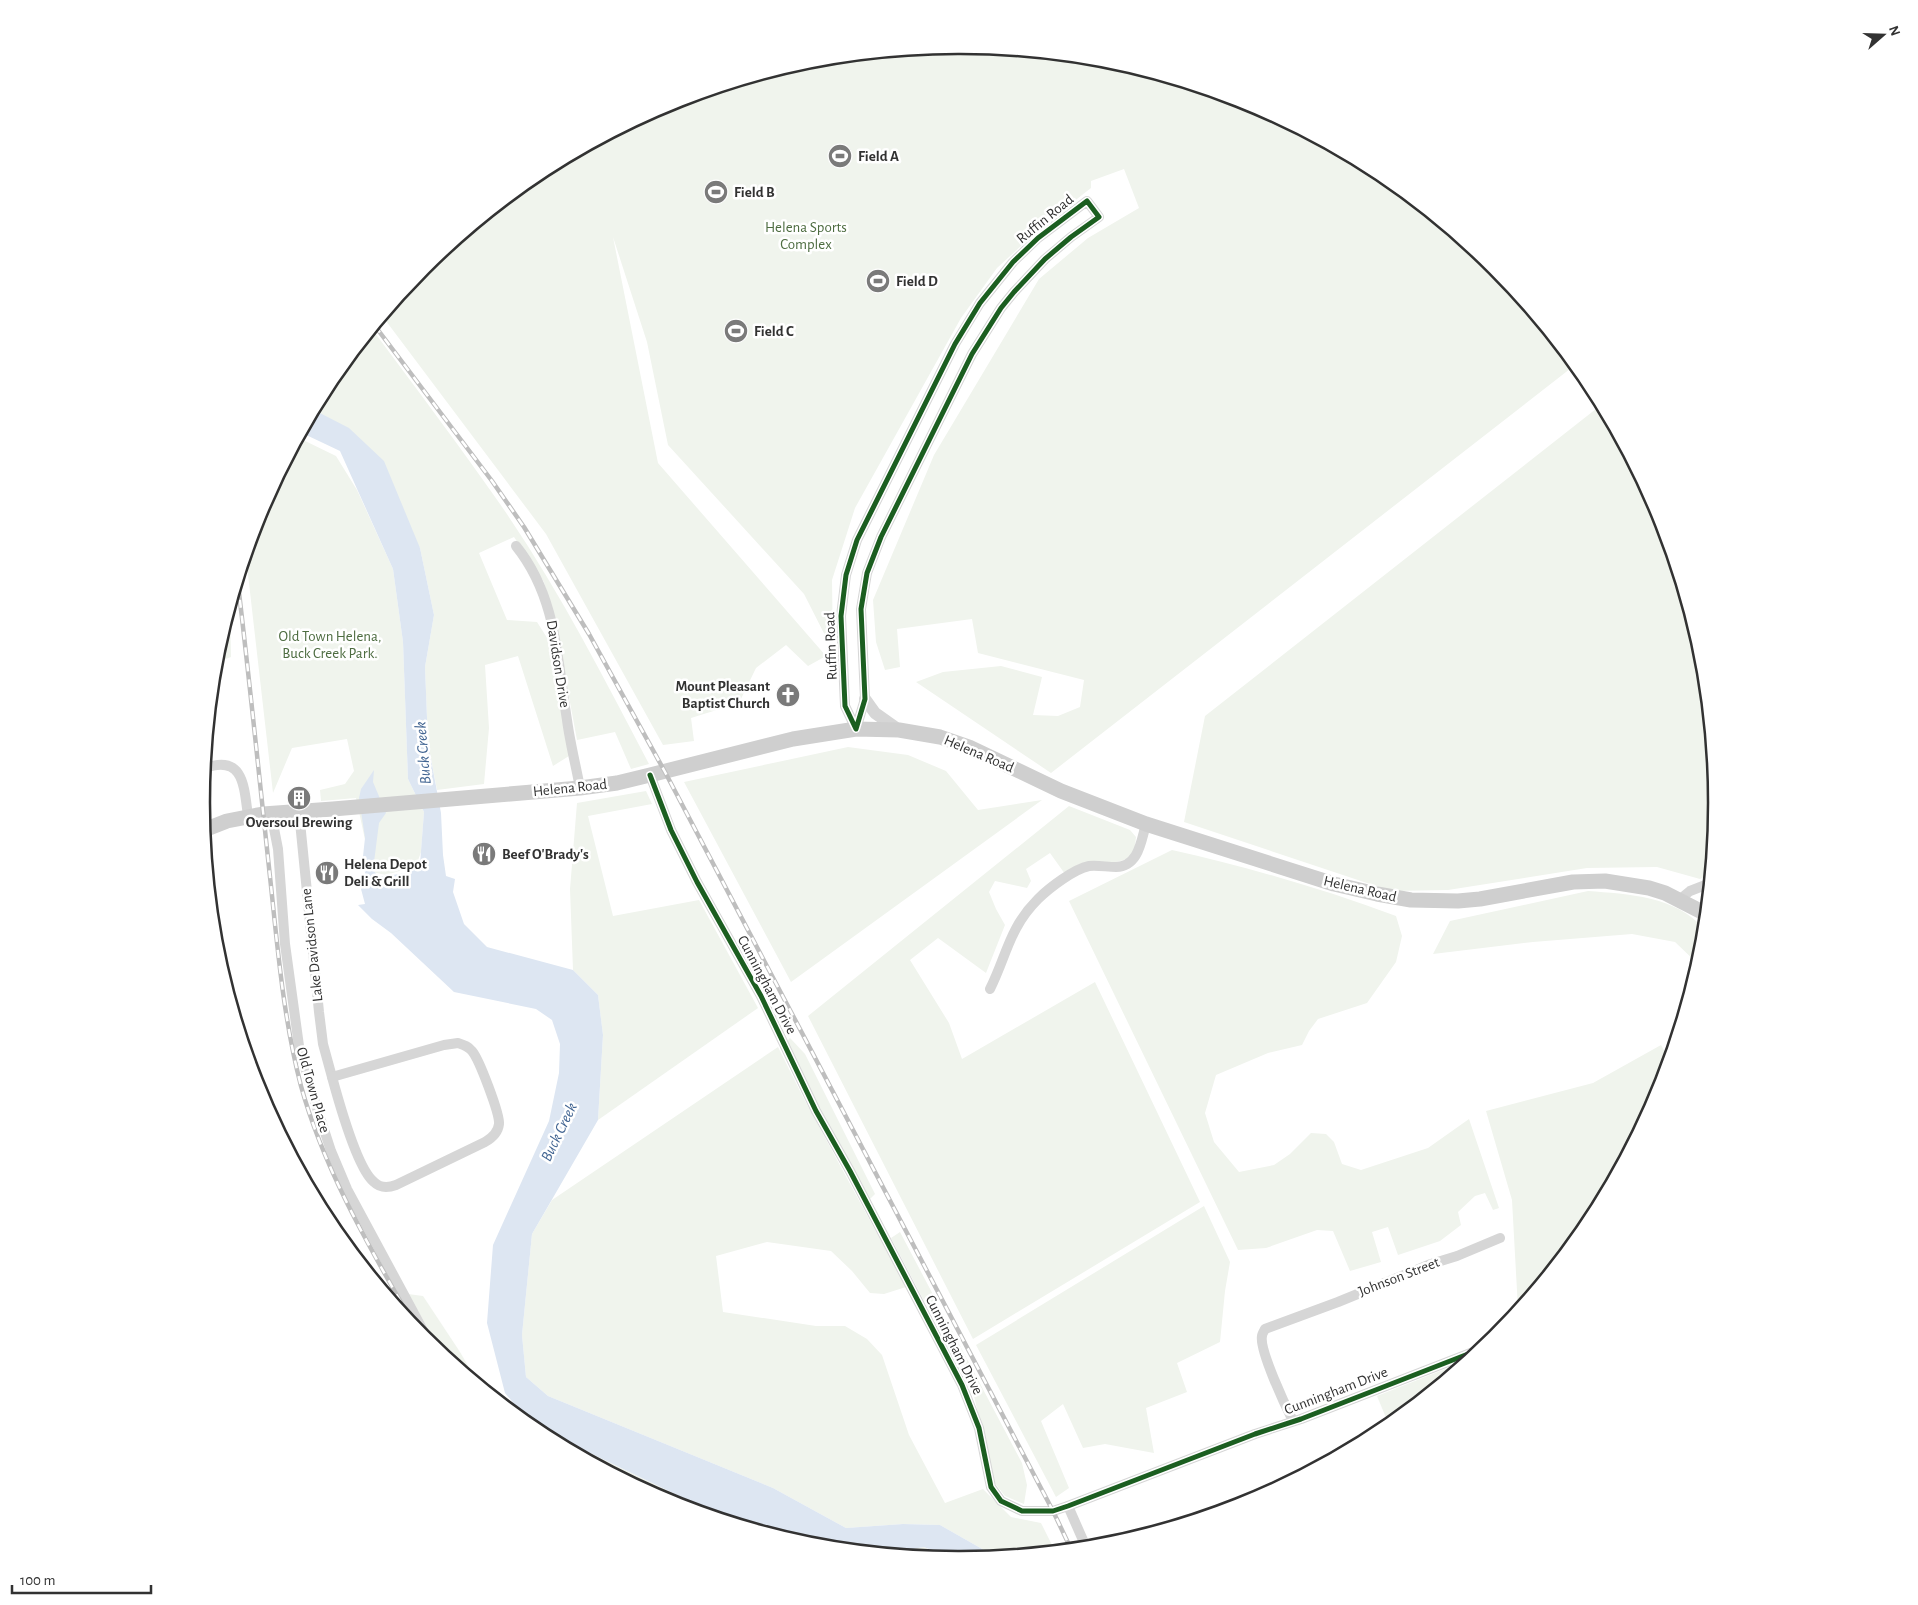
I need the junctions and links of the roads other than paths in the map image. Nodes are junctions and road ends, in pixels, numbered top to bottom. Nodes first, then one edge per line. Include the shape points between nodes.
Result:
1 (516, 546) dead end
2 (865, 698) junction
3 (856, 729) junction
4 (899, 730) junction
5 (211, 766) edge
6 (650, 775) junction
7 (580, 788) junction
8 (299, 812) junction
9 (271, 813) junction
10 (248, 816) junction
11 (1146, 824) junction
12 (211, 828) edge
13 (1702, 886) edge
14 (1679, 900) junction
15 (1699, 911) edge
16 (990, 989) dead end
17 (332, 1077) junction
18 (1500, 1238) dead end
19 (416, 1317) edge
20 (1462, 1356) edge
21 (1293, 1422) junction
22 (1068, 1506) junction
23 (1083, 1541) edge

1 - 7 street, Davidson Drive via 536,574 547,604
2 - 3 street, Ruffin Road
2 - 3 street, Ruffin Road via 861,609 867,573 881,536 972,354 1001,308 1044,259 1099,217 1087,200 1013,262 980,303 955,344 857,540 846,576 841,616 846,706
2 - 4 street via 875,713
3 - 4 main road, Helena Road
3 - 6 main road, Helena Road via 793,739
4 - 11 main road, Helena Road via 940,737 969,747 1061,791
5 - 10 street via 220,764 235,769 242,781
6 - 7 main road, Helena Road
6 - 22 street, Cunningham Drive via 671,830 697,882 758,990 816,1111 962,1385 979,1428 990,1486 1001,1500 1022,1511 1053,1511
7 - 8 main road, Helena Road
8 - 9 main road, Helena Road
8 - 17 street, Lake Davidson Lane via 319,1012
9 - 10 main road, Helena Road
9 - 19 street, Old Town Place via 278,849 294,1013 314,1102 347,1189
10 - 12 main road, Helena Road
11 - 14 main road, Helena Road via 1334,884 1395,898 1458,901 1573,882 1605,881 1649,888
11 - 16 street via 1139,851 1128,863 1079,870 1038,899 1011,935
13 - 14 street
14 - 15 main road, Helena Road
17 - 17 street, Lake Davidson Lane via 367,1175 384,1187 396,1185 485,1142 494,1136 499,1125 477,1058 469,1048 458,1043
18 - 21 street, Johnson Street via 1265,1329 1261,1338 1272,1374
20 - 21 street, Cunningham Drive
21 - 22 street, Cunningham Drive
22 - 23 street

